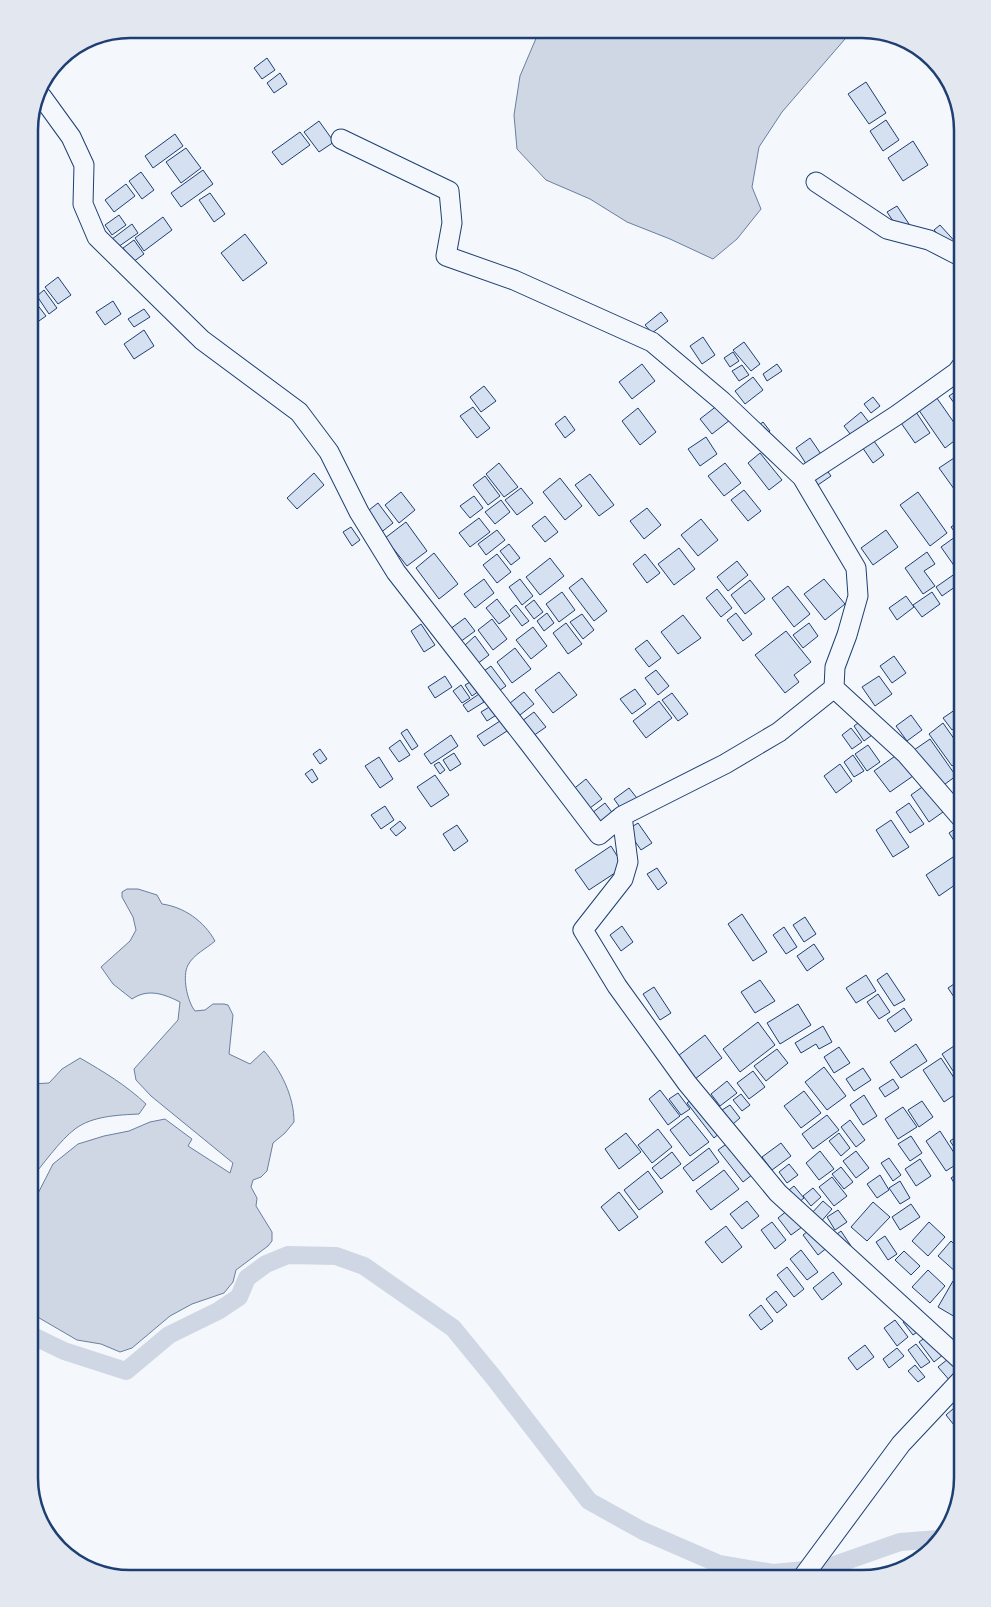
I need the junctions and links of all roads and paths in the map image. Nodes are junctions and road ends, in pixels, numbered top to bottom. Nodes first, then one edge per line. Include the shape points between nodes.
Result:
1 (43, 98) edge
2 (341, 139) dead end
3 (816, 182) dead end
4 (954, 254) edge
5 (954, 374) edge
6 (802, 477) junction
7 (834, 688) junction
8 (954, 810) edge
9 (622, 816) junction
10 (954, 1354) edge
11 (954, 1388) edge
12 (808, 1570) edge

1 - 9 street via 71,137 84,165 84,204 97,238 202,340 300,412 329,452 359,512 396,572 530,743 598,836
2 - 6 street via 449,191 452,223 446,256 514,280 652,342 722,401
3 - 4 street via 887,230 929,240
5 - 6 street
6 - 7 street via 856,568 858,596 835,667
7 - 8 street via 906,754
7 - 9 street via 779,732 725,764
9 - 10 street via 628,862 623,879 583,930 612,978 686,1083 778,1193
11 - 12 street via 901,1444

